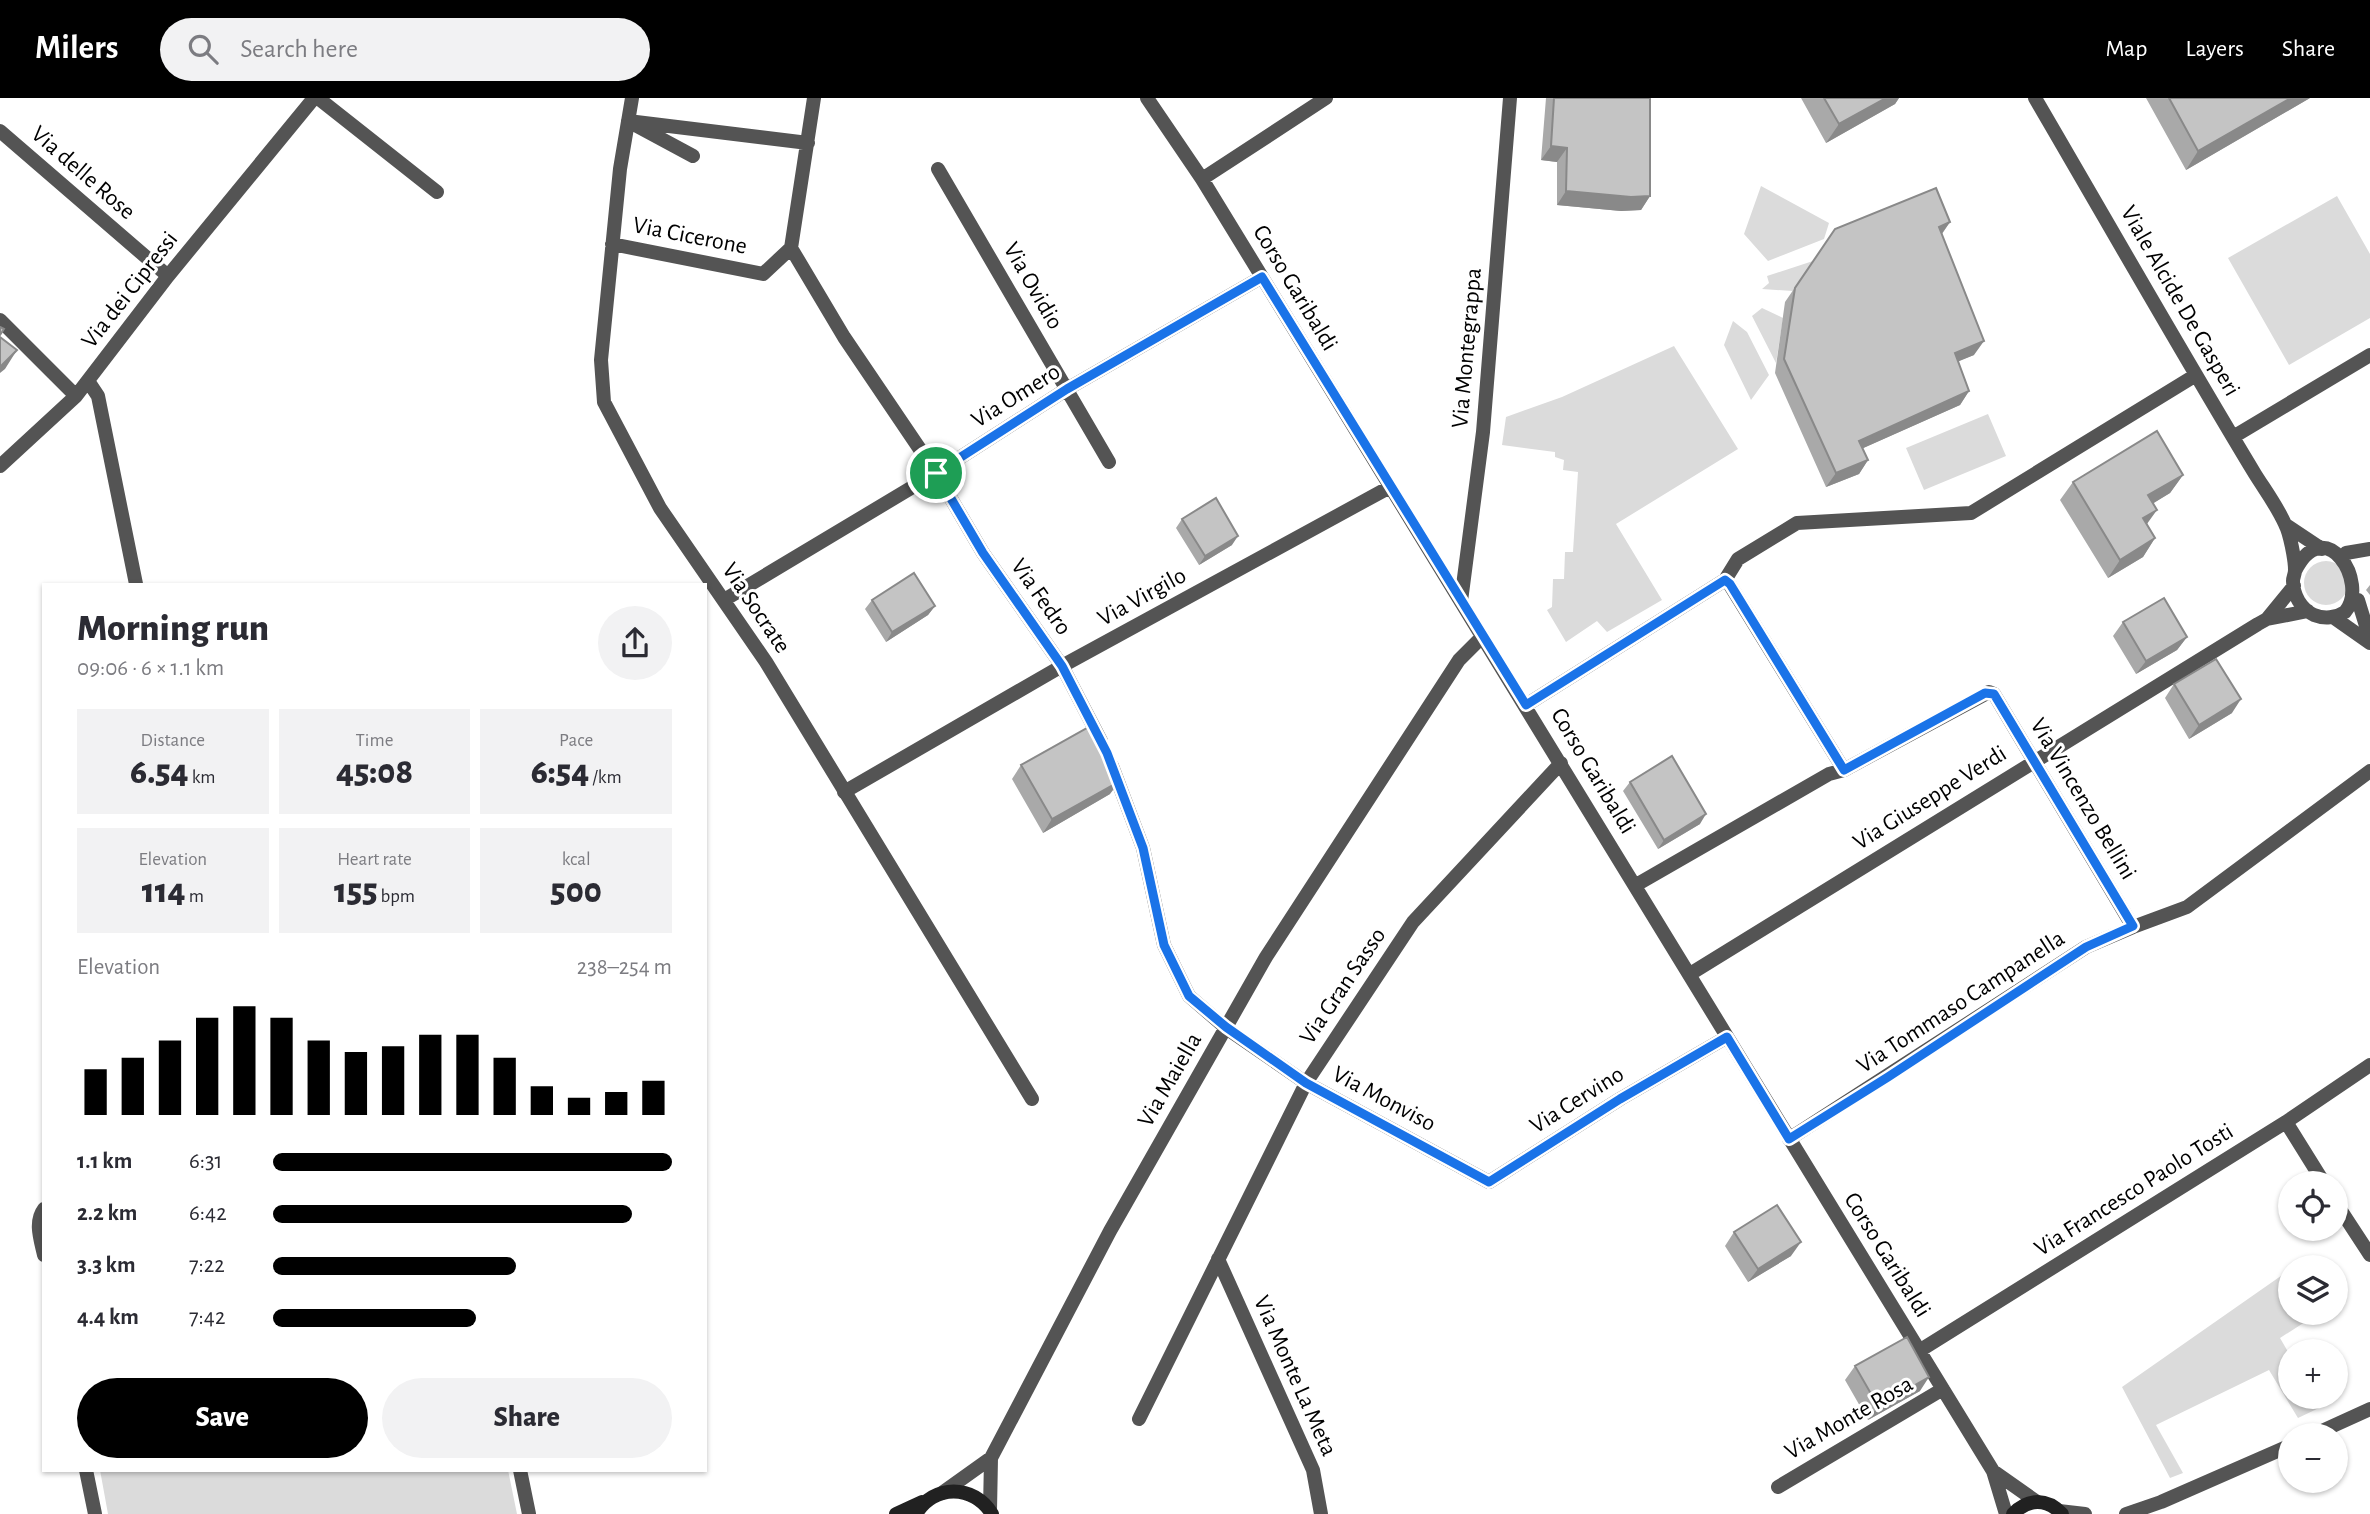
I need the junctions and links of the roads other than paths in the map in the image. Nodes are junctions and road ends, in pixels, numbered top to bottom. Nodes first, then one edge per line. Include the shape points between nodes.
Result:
1 (316, 98) edge
2 (632, 98) edge
3 (814, 98) edge
4 (1147, 98) edge
5 (1326, 98) edge
6 (1510, 98) edge
7 (2035, 98) edge
8 (628, 121) junction
9 (0, 131) edge
10 (808, 143) junction
11 (693, 156) dead end
12 (938, 169) dead end
13 (1202, 178) junction
14 (437, 191) dead end
15 (612, 244) junction
16 (791, 248) junction
17 (168, 276) junction
18 (1262, 277) junction
19 (0, 320) edge
20 (2370, 355) edge
21 (2196, 375) junction
22 (88, 381) junction
23 (1067, 389) junction
24 (76, 396) junction
25 (2233, 437) junction
26 (1109, 462) dead end
27 (0, 466) edge
28 (936, 473) junction
29 (1390, 487) junction
30 (2286, 525) junction
31 (2322, 549) junction
32 (2370, 549) edge
33 (2346, 553) junction
34 (2295, 571) junction
35 (1725, 580) junction
36 (136, 583) edge
37 (2294, 586) junction
38 (724, 600) junction
39 (2358, 600) junction
40 (1461, 601) junction
41 (2308, 611) junction
42 (2333, 617) junction
43 (2267, 619) junction
44 (1483, 636) junction
45 (2370, 641) edge
46 (1062, 666) junction
47 (1526, 705) junction
48 (2034, 761) junction
49 (1561, 763) junction
50 (1844, 770) junction
51 (2370, 771) edge
52 (845, 792) junction
53 (1636, 885) junction
54 (2133, 926) junction
55 (1690, 974) junction
56 (1226, 1027) junction
57 (1727, 1037) junction
58 (2370, 1065) edge
59 (1306, 1083) junction
60 (1032, 1100) dead end
61 (2286, 1122) junction
62 (1789, 1139) junction
63 (2317, 1171) edge
64 (1489, 1182) joint
65 (42, 1211) edge
66 (2348, 1221) edge
67 (42, 1246) edge
68 (2370, 1255) edge
69 (1218, 1259) junction
70 (1919, 1351) junction
71 (1943, 1390) junction
72 (2370, 1409) edge
73 (1139, 1419) dead end
74 (2339, 1423) edge
75 (2278, 1451) edge
76 (991, 1458) junction
77 (1993, 1471) junction
78 (86, 1472) edge
79 (520, 1472) edge
80 (1778, 1487) dead end
81 (942, 1493) junction
82 (927, 1500) junction
83 (2037, 1502) junction
84 (990, 1512) edge
85 (2061, 1512) edge
86 (95, 1514) edge
87 (529, 1514) edge
88 (895, 1514) edge
89 (916, 1514) edge
90 (1321, 1514) edge
91 (2006, 1514) edge
92 (2013, 1514) edge
93 (2085, 1514) edge
94 (2126, 1514) edge

1 - 14 street
1 - 17 street, Via dei Cipressi
2 - 8 street, Via Socrate
3 - 10 street
4 - 13 street, Corso Garibaldi
5 - 13 street
6 - 40 street, Via Montegrappa via 1483,432
7 - 21 street, Viale Alcide De Gasperi
8 - 10 street
8 - 11 street
8 - 15 street, Via Socrate
9 - 17 street, Via delle Rose
10 - 16 street
12 - 23 street, Via Ovidio
13 - 18 street, Corso Garibaldi
15 - 16 street, Via Cicerone via 763,274
15 - 38 street, Via Socrate via 601,360 604,402 660,508
16 - 28 street, Via Fedro via 844,337
17 - 22 street, Via dei Cipressi
18 - 23 street, Via Omero
18 - 29 street, Corso Garibaldi
19 - 24 street
20 - 25 street
21 - 25 street, Viale Alcide De Gasperi
21 - 35 street via 1971,513 1797,523 1738,559
22 - 24 street
22 - 36 street, Via dei Cipressi via 98,396
23 - 26 street, Via Ovidio
23 - 28 street, Via Omero
24 - 27 street
25 - 30 street, Viale Alcide De Gasperi
28 - 38 street, Via Omero
28 - 46 street, Via Fedro via 983,553
29 - 40 street, Corso Garibaldi
29 - 46 street, Via Virgilo
30 - 31 street, Viale Alcide De Gasperi
30 - 34 street, Viale Alcide De Gasperi
31 - 33 street
31 - 34 street via 2308,554
32 - 33 street
33 - 39 street via 2362,579
34 - 37 street
35 - 47 street
35 - 50 street
37 - 41 street
37 - 43 street, Via Giuseppe Verdi
38 - 52 street, Via Socrate
39 - 42 street
39 - 45 street
40 - 44 street, Corso Garibaldi
41 - 42 street
41 - 43 street, Via Giuseppe Verdi
42 - 45 street
43 - 48 street, Via Giuseppe Verdi
44 - 47 street, Corso Garibaldi
44 - 56 street, Via Maiella via 1459,660 1266,957
46 - 52 street, Via Virgilo
46 - 56 street, Via Fedro via 1107,753 1143,848 1164,945 1189,996
47 - 49 street, Corso Garibaldi
48 - 50 street, Via Vincenzo Bellini via 1994,694 1985,693
48 - 54 street, Via Vincenzo Bellini
48 - 55 street, Via Giuseppe Verdi
49 - 53 street, Corso Garibaldi
49 - 59 street, Via Gran Sasso via 1413,922
50 - 53 street via 1829,774
51 - 54 street, Via Tommaso Campanella via 2187,907
52 - 60 street, Via Socrate
53 - 55 street, Corso Garibaldi
54 - 62 street, Via Tommaso Campanella via 2086,947
55 - 57 street, Corso Garibaldi
56 - 59 street, Via Monviso
56 - 76 street, Via Maiella via 1110,1231
57 - 62 street, Corso Garibaldi
57 - 64 street, Via Cervino
58 - 61 street, Via Francesco Paolo Tosti
59 - 64 street, Via Monviso
59 - 69 street, Via Gran Sasso
61 - 63 street
61 - 70 street, Via Francesco Paolo Tosti
62 - 70 street, Corso Garibaldi
65 - 67 street
66 - 68 street
69 - 73 street, Via Gran Sasso
69 - 90 street, Via Monte La Meta via 1313,1470
70 - 71 street, Corso Garibaldi
71 - 77 street, Corso Garibaldi
71 - 80 street, Via Monte Rosa
72 - 74 street
75 - 94 street
76 - 81 street, Via Maiella
76 - 84 street, Via Maiella
77 - 83 street, Corso Garibaldi
77 - 91 street, Corso Garibaldi
78 - 86 street
79 - 87 street
81 - 82 street
81 - 84 street via 973,1496
82 - 88 street
82 - 89 street
83 - 85 street
83 - 92 street via 2025,1504
85 - 93 street

